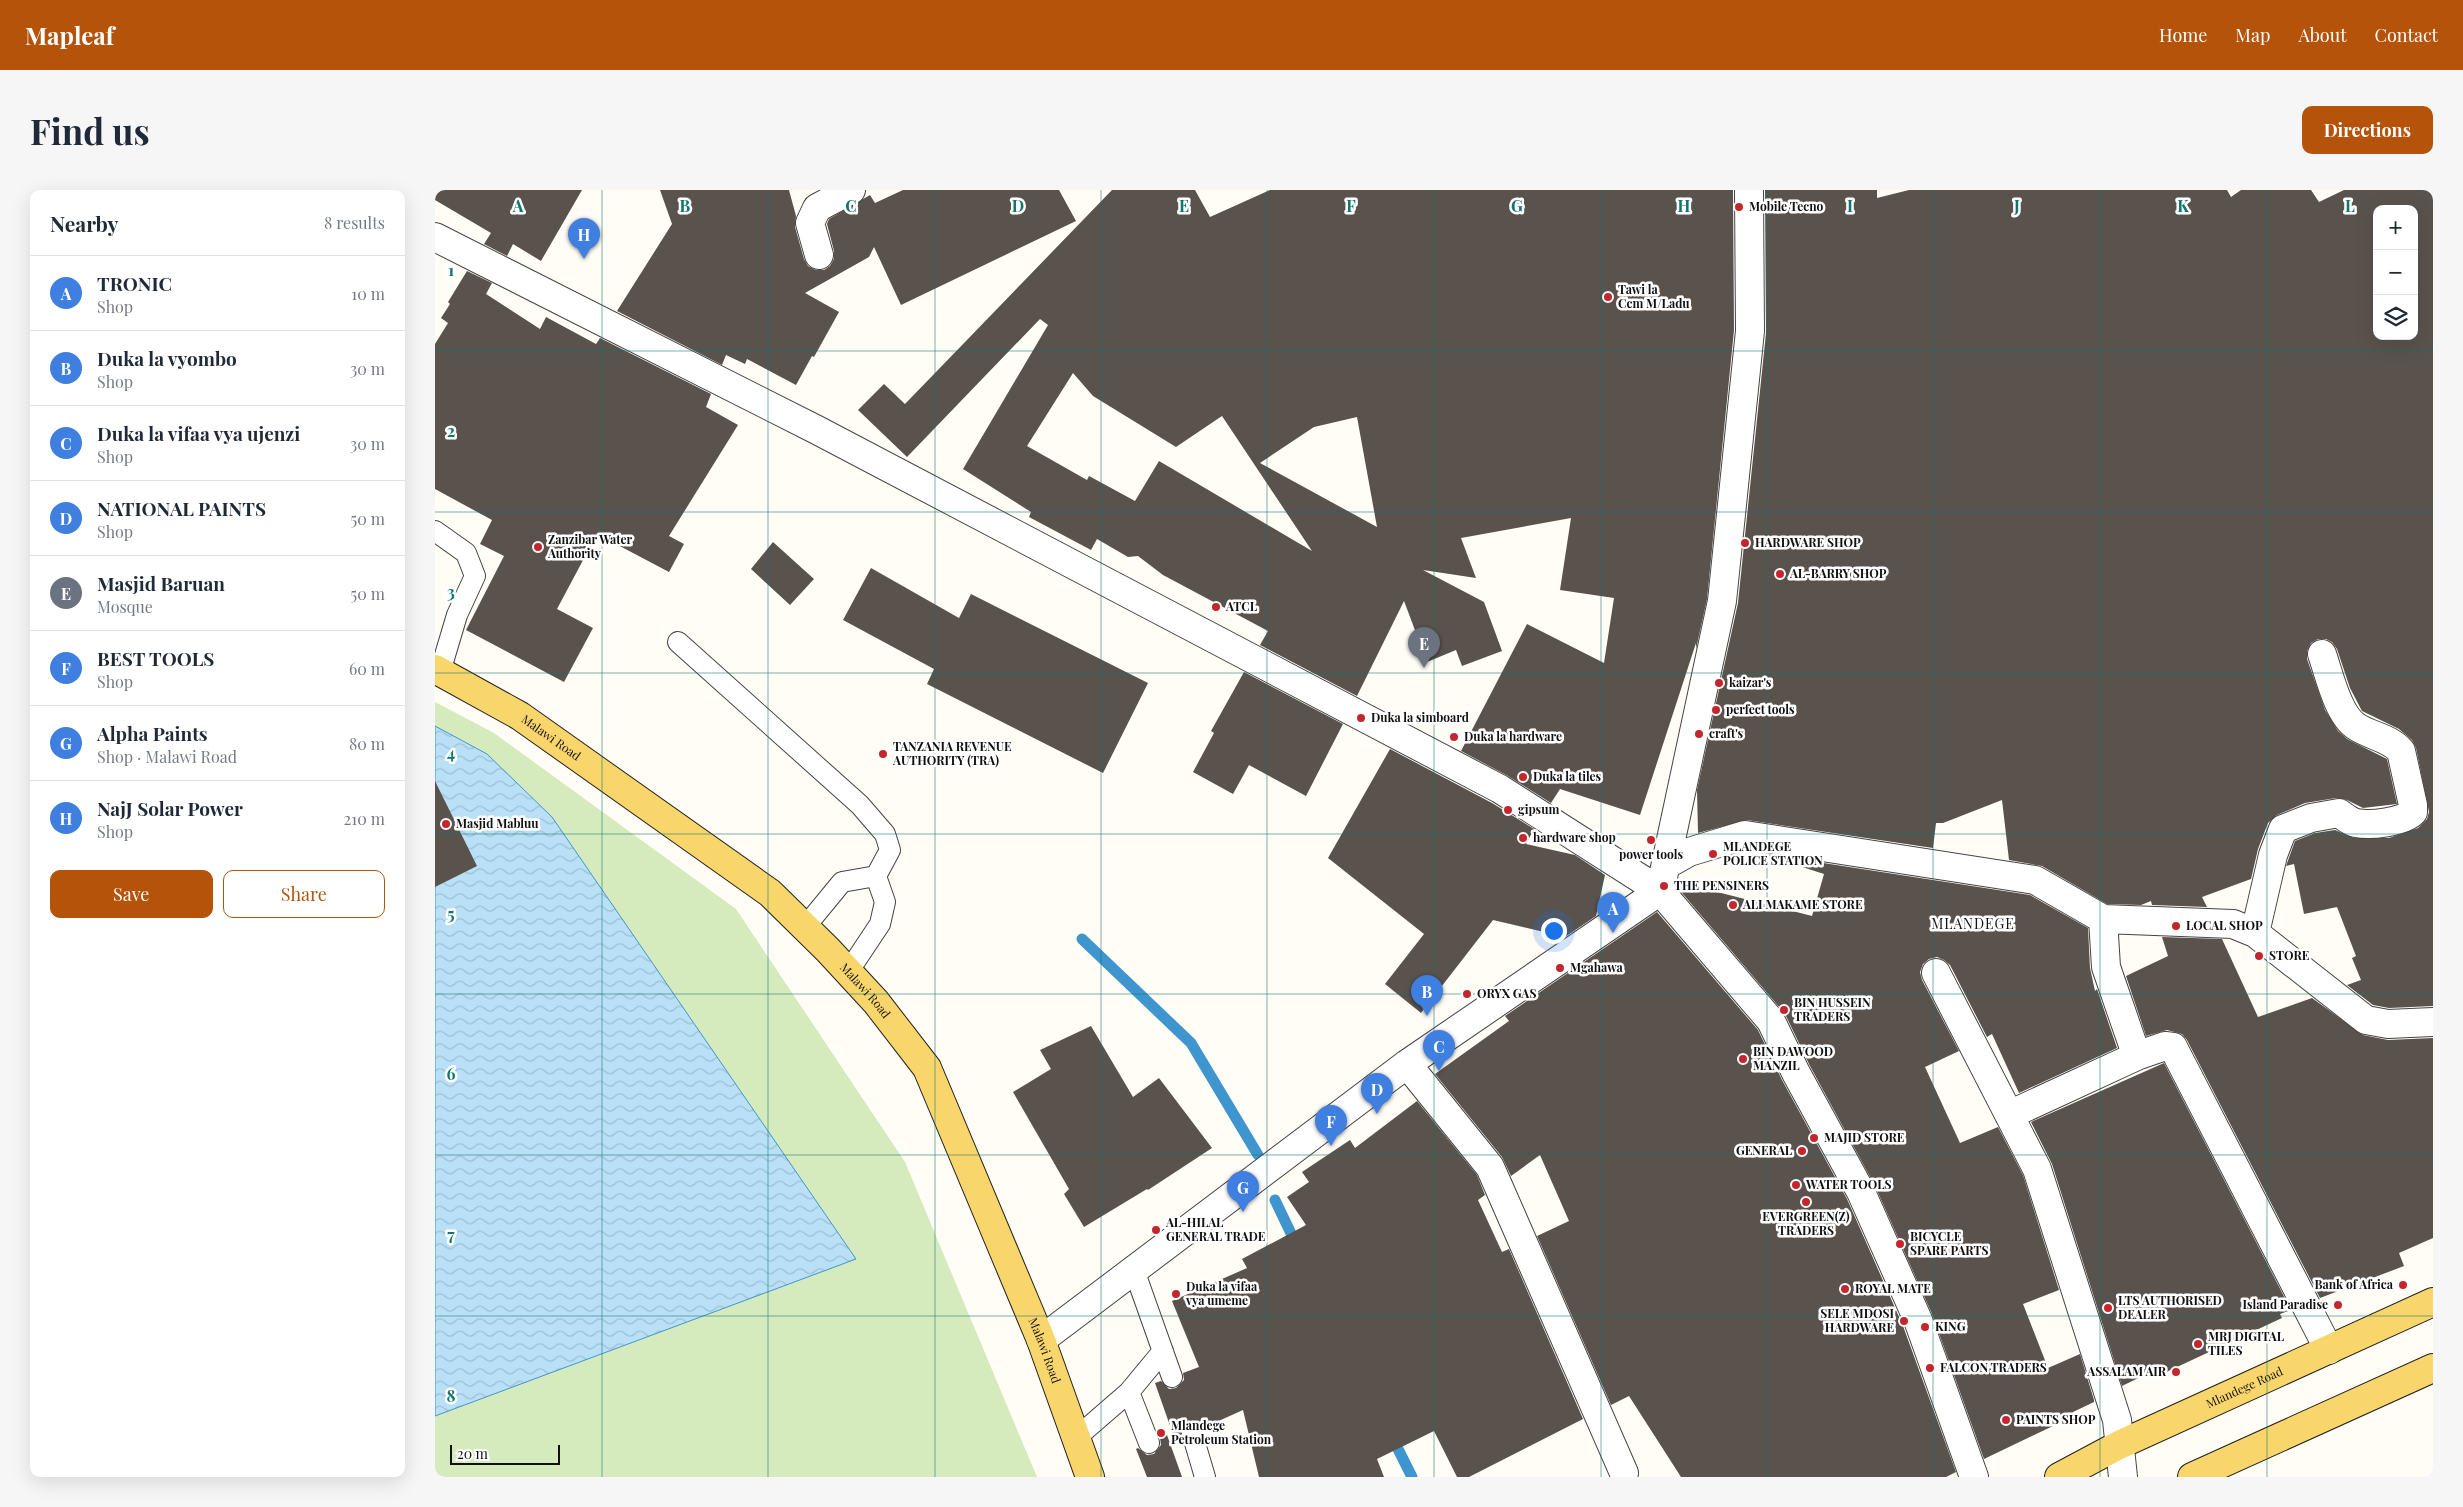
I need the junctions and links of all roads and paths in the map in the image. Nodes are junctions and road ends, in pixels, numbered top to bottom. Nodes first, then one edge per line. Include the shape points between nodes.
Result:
1 (851, 190) edge
2 (1749, 190) edge
3 (435, 237) edge
4 (819, 254) dead end
5 (435, 531) edge
6 (678, 642) dead end
7 (2322, 654) dead end
8 (437, 671) edge
9 (876, 876) junction
10 (1663, 878) junction
11 (2103, 919) junction
12 (805, 927) junction
13 (2255, 933) junction
14 (848, 972) junction
15 (1936, 973) dead end
16 (2433, 1022) edge
17 (2139, 1055) junction
18 (1407, 1064) junction
19 (2009, 1115) junction
20 (1134, 1270) junction
21 (2433, 1302) edge
22 (1041, 1340) junction
23 (2329, 1350) junction
24 (1163, 1351) junction
25 (2433, 1368) edge
26 (1172, 1377) dead end
27 (1129, 1392) junction
28 (1192, 1433) dead end
29 (1077, 1438) junction
30 (1149, 1443) dead end
31 (2119, 1445) junction
32 (1624, 1474) dead end
33 (1090, 1477) edge
34 (1205, 1477) edge
35 (1974, 1477) edge
36 (2059, 1477) edge
37 (2123, 1477) edge
38 (2192, 1477) edge

1 - 4 street via 817,208 810,223
2 - 10 street via 1750,331 1722,601
3 - 10 street via 817,430
5 - 8 lane via 465,553 475,576
6 - 9 lane via 860,805 885,834 890,850
7 - 13 street via 2344,713 2356,727 2396,745 2401,751 2413,812 2403,820 2365,823 2349,820 2339,813 2311,818 2283,829 2278,837
8 - 12 main road, Malawi Road via 521,716 770,893
9 - 12 lane via 842,882
9 - 14 lane via 885,902 880,924
10 - 11 street via 1689,852 1745,835 2035,880
10 - 18 street
10 - 35 street via 1771,1021 1861,1192 1918,1320
11 - 13 street via 2233,924
11 - 17 street via 2106,967
12 - 14 main road, Malawi Road
13 - 16 street via 2365,1020 2388,1024
14 - 22 main road, Malawi Road via 876,1002 927,1068
15 - 19 street
17 - 19 street
17 - 23 street via 2165,1046 2173,1047
18 - 20 street
18 - 32 street via 1489,1167
19 - 31 street via 2037,1169 2117,1420
20 - 22 street
20 - 24 lane
21 - 23 main road, Mlandege Road
22 - 29 main road, Malawi Road
23 - 31 main road, Mlandege Road
24 - 26 lane
24 - 27 lane
25 - 38 main road
27 - 29 lane
27 - 30 lane
28 - 34 lane
29 - 33 main road, Malawi Road
31 - 36 main road, Mlandege Road
31 - 37 street

